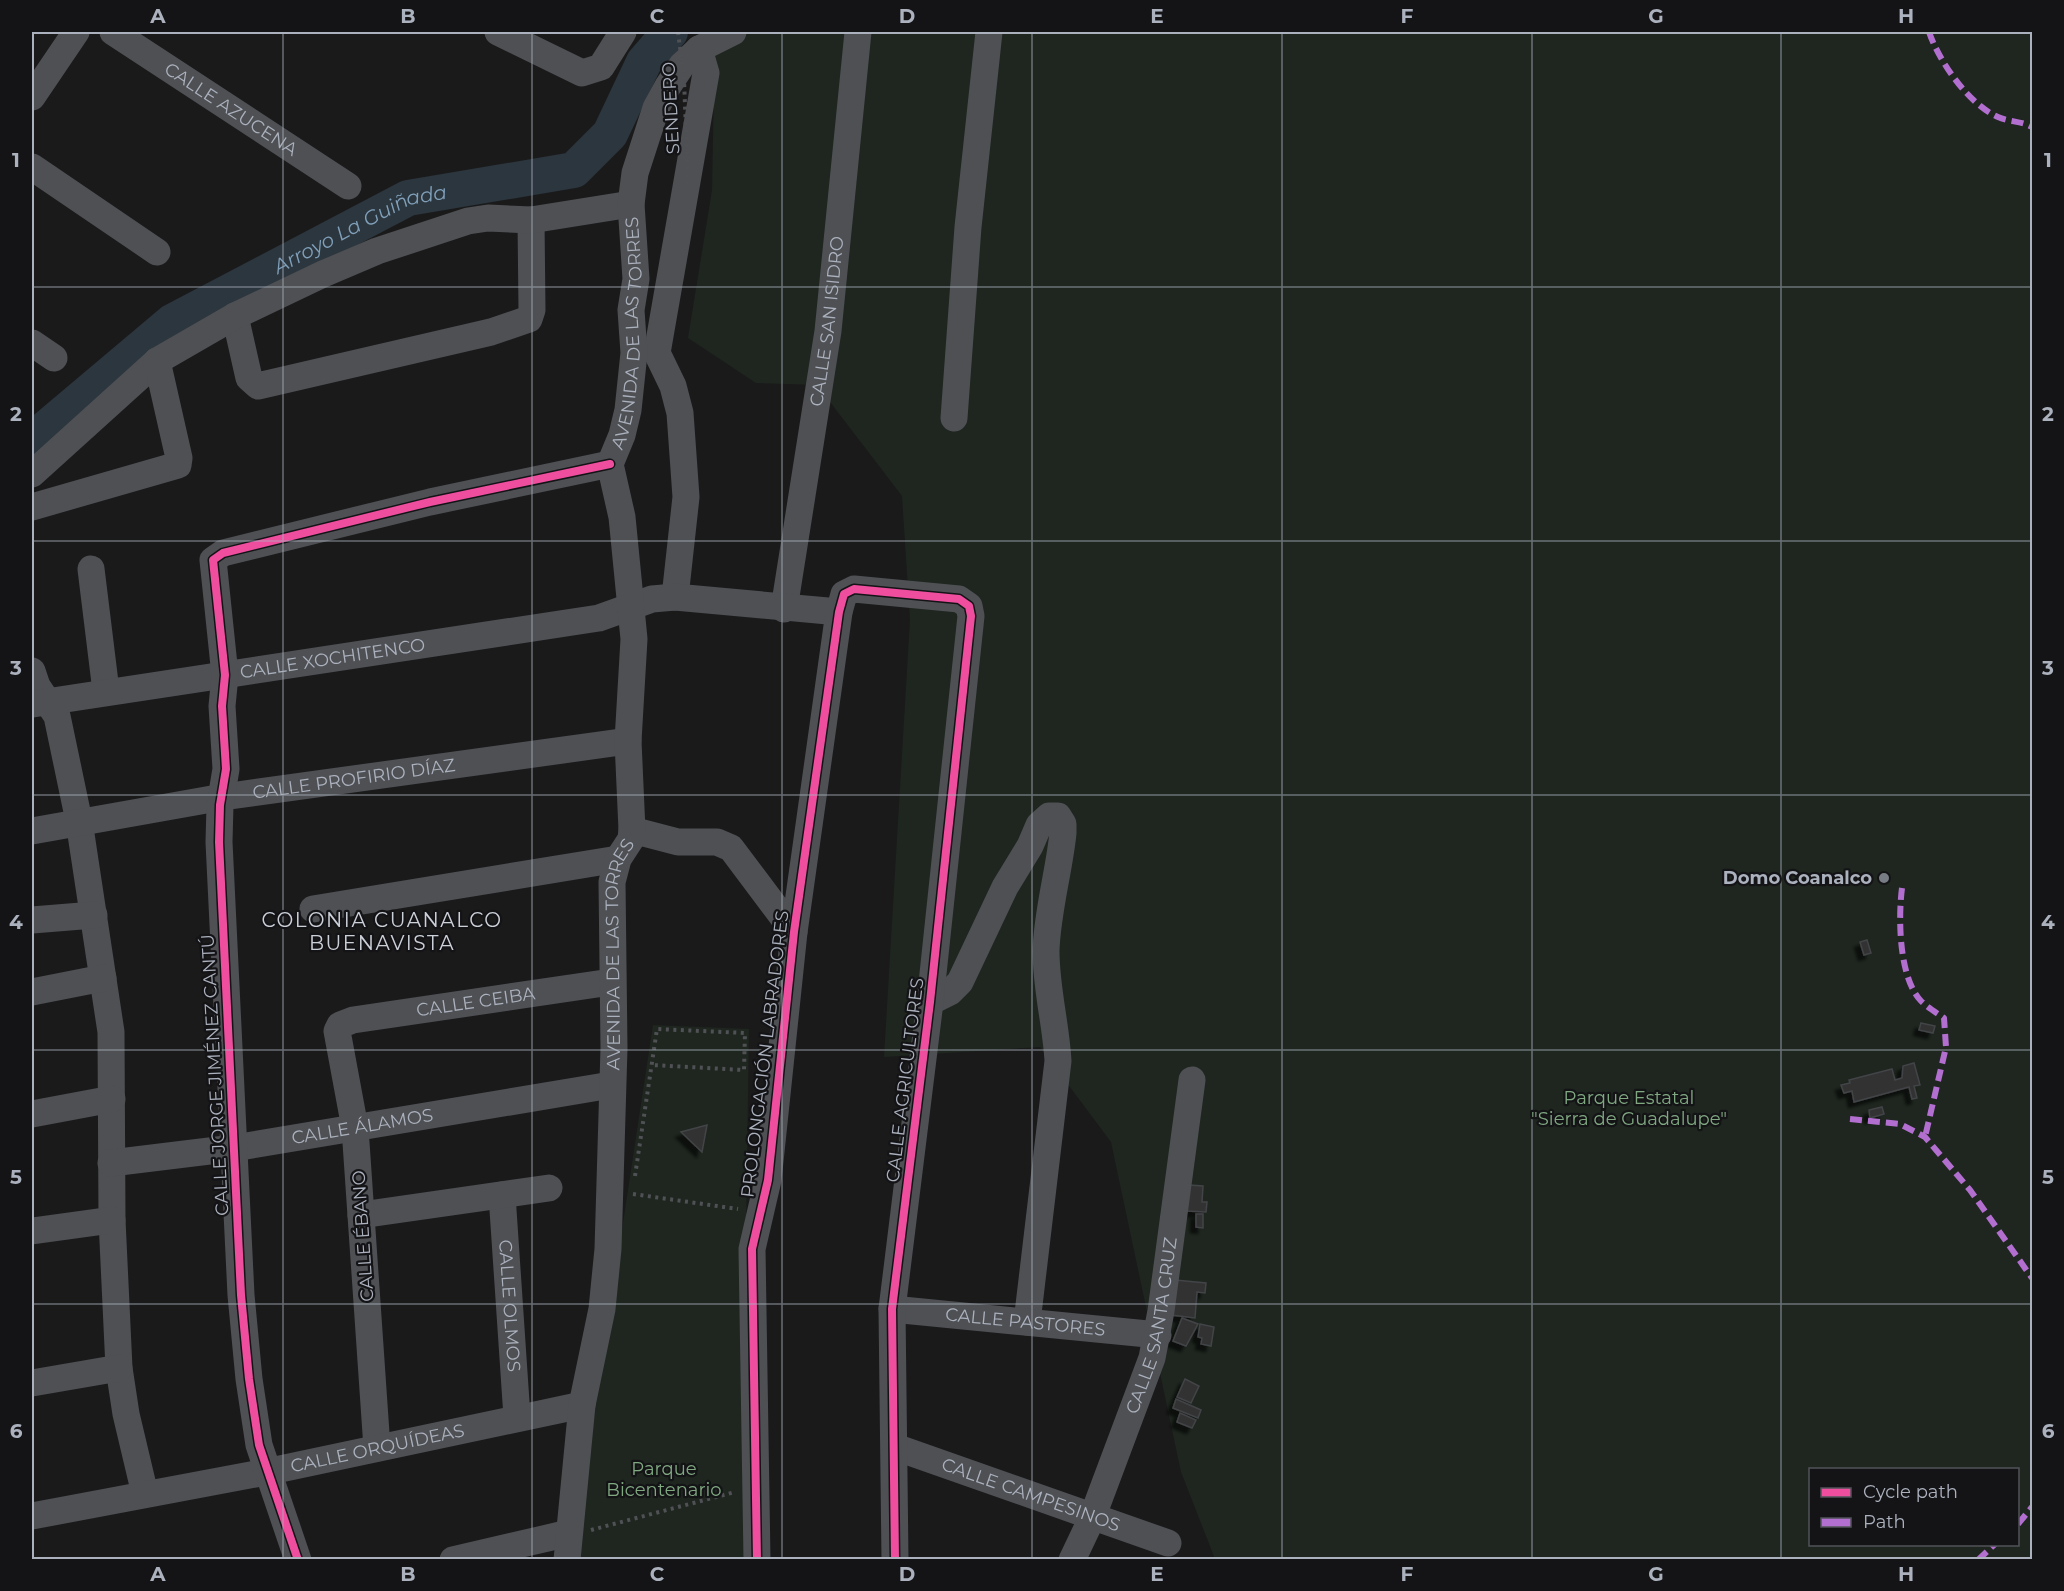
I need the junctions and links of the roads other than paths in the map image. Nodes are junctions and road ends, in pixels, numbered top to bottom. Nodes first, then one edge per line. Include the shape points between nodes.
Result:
1 (76, 32) edge
2 (113, 32) edge
3 (498, 32) edge
4 (623, 32) edge
5 (733, 32) edge
6 (858, 32) edge
7 (989, 32) edge
8 (699, 49) junction
9 (34, 86) edge
10 (32, 167) edge
11 (348, 186) dead end
12 (631, 204) junction
13 (531, 220) junction
14 (157, 252) dead end
15 (235, 316) junction
16 (32, 344) edge
17 (645, 353) junction
18 (54, 358) dead end
19 (157, 361) junction
20 (954, 418) dead end
21 (610, 464) junction
22 (32, 474) edge
23 (32, 507) edge
24 (90, 569) dead end
25 (675, 597) junction
26 (843, 602) junction
27 (632, 605) junction
28 (969, 606) joint
29 (784, 609) junction
30 (32, 671) edge
31 (225, 675) junction
32 (106, 691) junction
33 (40, 703) edge
34 (628, 741) junction
35 (223, 797) junction
36 (79, 821) junction
37 (632, 830) junction
38 (32, 831) edge
39 (618, 859) junction
40 (313, 909) dead end
41 (94, 915) junction
42 (32, 920) edge
43 (794, 932) junction
44 (103, 978) junction
45 (611, 982) junction
46 (32, 992) edge
47 (930, 1002) junction
48 (340, 1025) joint
49 (1192, 1080) dead end
50 (611, 1084) junction
51 (112, 1099) junction
52 (32, 1114) edge
53 (355, 1128) junction
54 (234, 1148) junction
55 (111, 1163) junction
56 (549, 1188) dead end
57 (502, 1195) junction
58 (361, 1215) junction
59 (112, 1220) junction
60 (32, 1231) edge
61 (892, 1309) junction
62 (1027, 1322) junction
63 (1158, 1335) junction
64 (119, 1368) junction
65 (32, 1383) edge
66 (582, 1405) junction
67 (517, 1417) junction
68 (895, 1447) junction
69 (377, 1448) junction
70 (266, 1472) junction
71 (145, 1494) junction
72 (32, 1516) edge
73 (1092, 1518) junction
74 (572, 1542) edge
75 (1168, 1543) dead end
76 (298, 1560) edge
77 (453, 1560) edge
78 (757, 1560) edge
79 (895, 1560) edge
80 (1072, 1560) edge

1 - 9 street
2 - 11 street, CALLE AZUCENA
3 - 4 street via 576,71 589,72 601,67
5 - 8 street
6 - 29 street, CALLE SAN ISIDRO via 828,330
7 - 20 street via 968,227
8 - 12 street, AVENIDA DE LAS TORRES via 682,65 656,108 635,173
8 - 17 street via 706,74 688,183
10 - 14 street
12 - 13 street
12 - 17 street, AVENIDA DE LAS TORRES via 636,279 631,310
13 - 15 street via 488,218 419,236 366,255
13 - 15 street via 532,310 524,322 258,386 249,378
15 - 19 street
16 - 18 street
17 - 21 street, AVENIDA DE LAS TORRES
17 - 25 street via 673,386 680,413 686,497
19 - 22 street
19 - 23 street via 178,465
21 - 27 street, AVENIDA DE LAS TORRES via 622,517
21 - 31 street, CALLE JORGE JIMÉNEZ CANTÚ via 430,502 218,554 212,564
24 - 32 street
25 - 27 street, CALLE XOCHITENCO
25 - 29 street, CALLE XOCHITENCO
26 - 28 street, CALLE XOCHITENCO via 854,589 959,599
26 - 29 street, CALLE XOCHITENCO
26 - 43 street, PROLONGACIÓN LABRADORES
27 - 31 street, CALLE XOCHITENCO via 599,618
27 - 34 street, AVENIDA DE LAS TORRES
28 - 47 street, CALLE AGRICULTORES
30 - 33 street
31 - 32 street, CALLE XOCHITENCO
31 - 35 street, CALLE JORGE JIMÉNEZ CANTÚ
32 - 33 street, CALLE XOCHITENCO
33 - 36 street via 57,716
34 - 35 street, CALLE PROFIRIO DÍAZ
34 - 37 street, AVENIDA DE LAS TORRES
35 - 36 street, CALLE PROFIRIO DÍAZ
35 - 54 street, CALLE JORGE JIMÉNEZ CANTÚ via 219,842
36 - 38 street, CALLE PROFIRIO DÍAZ
36 - 41 street
37 - 39 street, AVENIDA DE LAS TORRES via 631,839
37 - 43 street via 678,842 717,842 731,848
39 - 40 street
39 - 45 street, AVENIDA DE LAS TORRES via 612,882
41 - 42 street
41 - 44 street
43 - 78 street, PROLONGACIÓN LABRADORES via 768,1180 752,1249
44 - 46 street
44 - 51 street via 111,1032
45 - 48 street, CALLE CEIBA
45 - 50 street, AVENIDA DE LAS TORRES
47 - 61 street, CALLE AGRICULTORES
47 - 62 street via 960,982 995,905 1039,825 1049,816 1058,816 1063,833 1046,948 1046,981 1058,1061
48 - 53 street, CALLE ÉBANO via 337,1038
49 - 63 street, CALLE SANTA CRUZ
50 - 53 street, CALLE ÁLAMOS
50 - 66 street, AVENIDA DE LAS TORRES via 608,1249 602,1309
51 - 52 street
51 - 55 street
53 - 54 street, CALLE ÁLAMOS
53 - 58 street, CALLE ÉBANO
54 - 55 street, CALLE ÁLAMOS
54 - 70 street, CALLE JORGE JIMÉNEZ CANTÚ via 249,1379
55 - 59 street
56 - 57 street
57 - 58 street
57 - 67 street, CALLE OLMOS
58 - 69 street, CALLE ÉBANO
59 - 60 street
59 - 64 street
61 - 62 street, CALLE PASTORES
61 - 68 street, CALLE AGRICULTORES
62 - 63 street, CALLE PASTORES
63 - 73 street, CALLE SANTA CRUZ
64 - 65 street
64 - 71 street
66 - 67 street, CALLE ORQUÍDEAS
66 - 74 street, AVENIDA DE LAS TORRES
67 - 69 street, CALLE ORQUÍDEAS
68 - 73 street, CALLE CAMPESINOS
68 - 79 street, CALLE AGRICULTORES
69 - 70 street, CALLE ORQUÍDEAS
70 - 71 street, CALLE ORQUÍDEAS
70 - 76 street, CALLE JORGE JIMÉNEZ CANTÚ
71 - 72 street, CALLE ORQUÍDEAS
73 - 75 street, CALLE CAMPESINOS
73 - 80 street, CALLE SANTA CRUZ
74 - 77 street

